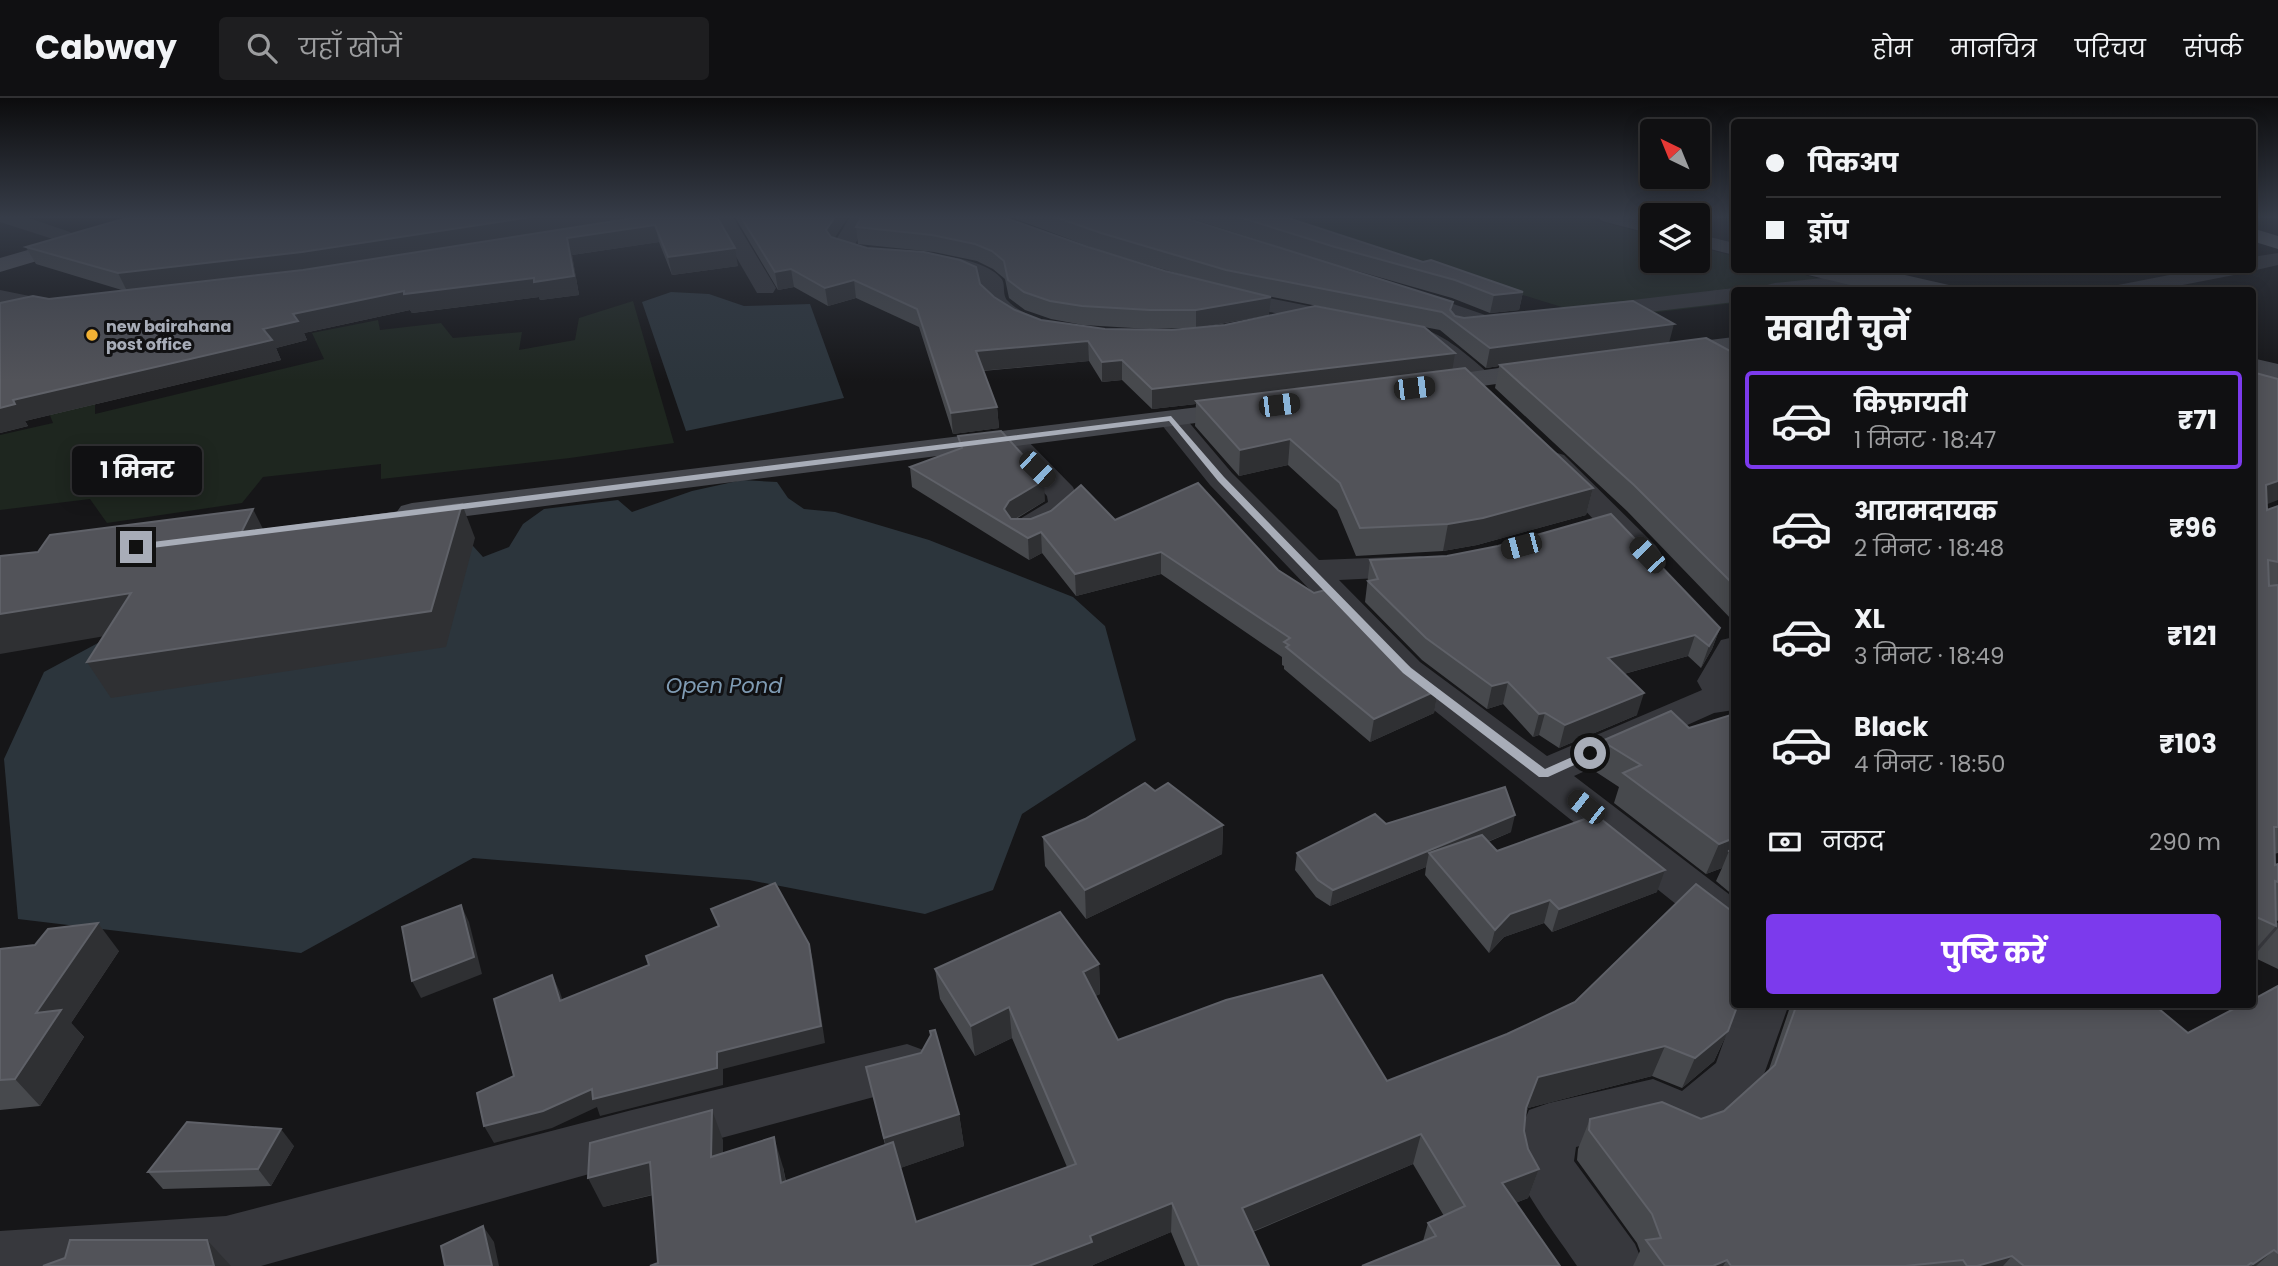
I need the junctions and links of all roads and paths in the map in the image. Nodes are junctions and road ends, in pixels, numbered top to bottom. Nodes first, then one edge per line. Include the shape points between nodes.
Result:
1 (755, 272) edge
2 (976, 272) edge
3 (2211, 273) edge
4 (1222, 275) edge
5 (1859, 275) edge
6 (1380, 287) edge
7 (1792, 287) edge
8 (1891, 287) edge
9 (1925, 287) edge
10 (2141, 287) edge
11 (765, 288) dead end
12 (1731, 295) edge
13 (0, 297) edge
14 (84, 306) edge
15 (1571, 314) edge
16 (1313, 315) junction
17 (1516, 320) edge
18 (1362, 323) edge
19 (1488, 324) junction
20 (1261, 326) edge
21 (1387, 328) edge
22 (1050, 332) edge
23 (1428, 339) junction
24 (1731, 345) edge
25 (1700, 349) junction
26 (1648, 356) edge
27 (1731, 364) edge
28 (1582, 365) edge
29 (2256, 367) edge
30 (2278, 372) edge
31 (2256, 379) edge
32 (1473, 380) junction
33 (2278, 384) edge
34 (1401, 390) edge
35 (1279, 405) edge
36 (1496, 406) edge
37 (1171, 419) junction
38 (1010, 439) junction
39 (1534, 441) edge
40 (387, 516) edge
41 (1614, 520) junction
42 (1024, 530) edge
43 (1577, 531) edge
44 (1456, 562) edge
45 (1660, 569) edge
46 (1311, 571) junction
47 (1728, 641) edge
48 (1731, 702) edge
49 (1544, 774) junction
50 (1731, 922) edge
51 (2256, 934) edge
52 (2278, 944) edge
53 (1762, 1008) edge
54 (907, 1067) edge
55 (0, 1261) edge
56 (1613, 1266) edge

1 - 11 street
2 - 22 street via 992,281 992,297 1017,320
3 - 10 street
4 - 16 street via 1197,285
5 - 7 street
5 - 8 street
5 - 9 street
6 - 19 street
12 - 15 street
13 - 14 street via 59,309
16 - 18 street
16 - 20 street
17 - 19 street
19 - 23 street
21 - 23 street
23 - 32 street
24 - 25 street
25 - 26 street
25 - 27 street
28 - 32 street
29 - 30 street
31 - 33 street
32 - 34 street
32 - 36 street
35 - 37 street
37 - 38 street
37 - 46 street via 1212,469
38 - 40 street
38 - 42 street via 1062,494 1064,503
39 - 41 street
41 - 43 street
41 - 45 street
44 - 46 street
46 - 49 street via 1407,670
47 - 48 street via 1716,681
48 - 49 street via 1706,701
49 - 50 street
51 - 52 street
53 - 56 street via 1738,1077 1687,1121 1653,1104 1549,1128 1545,1167
54 - 55 street via 226,1246

